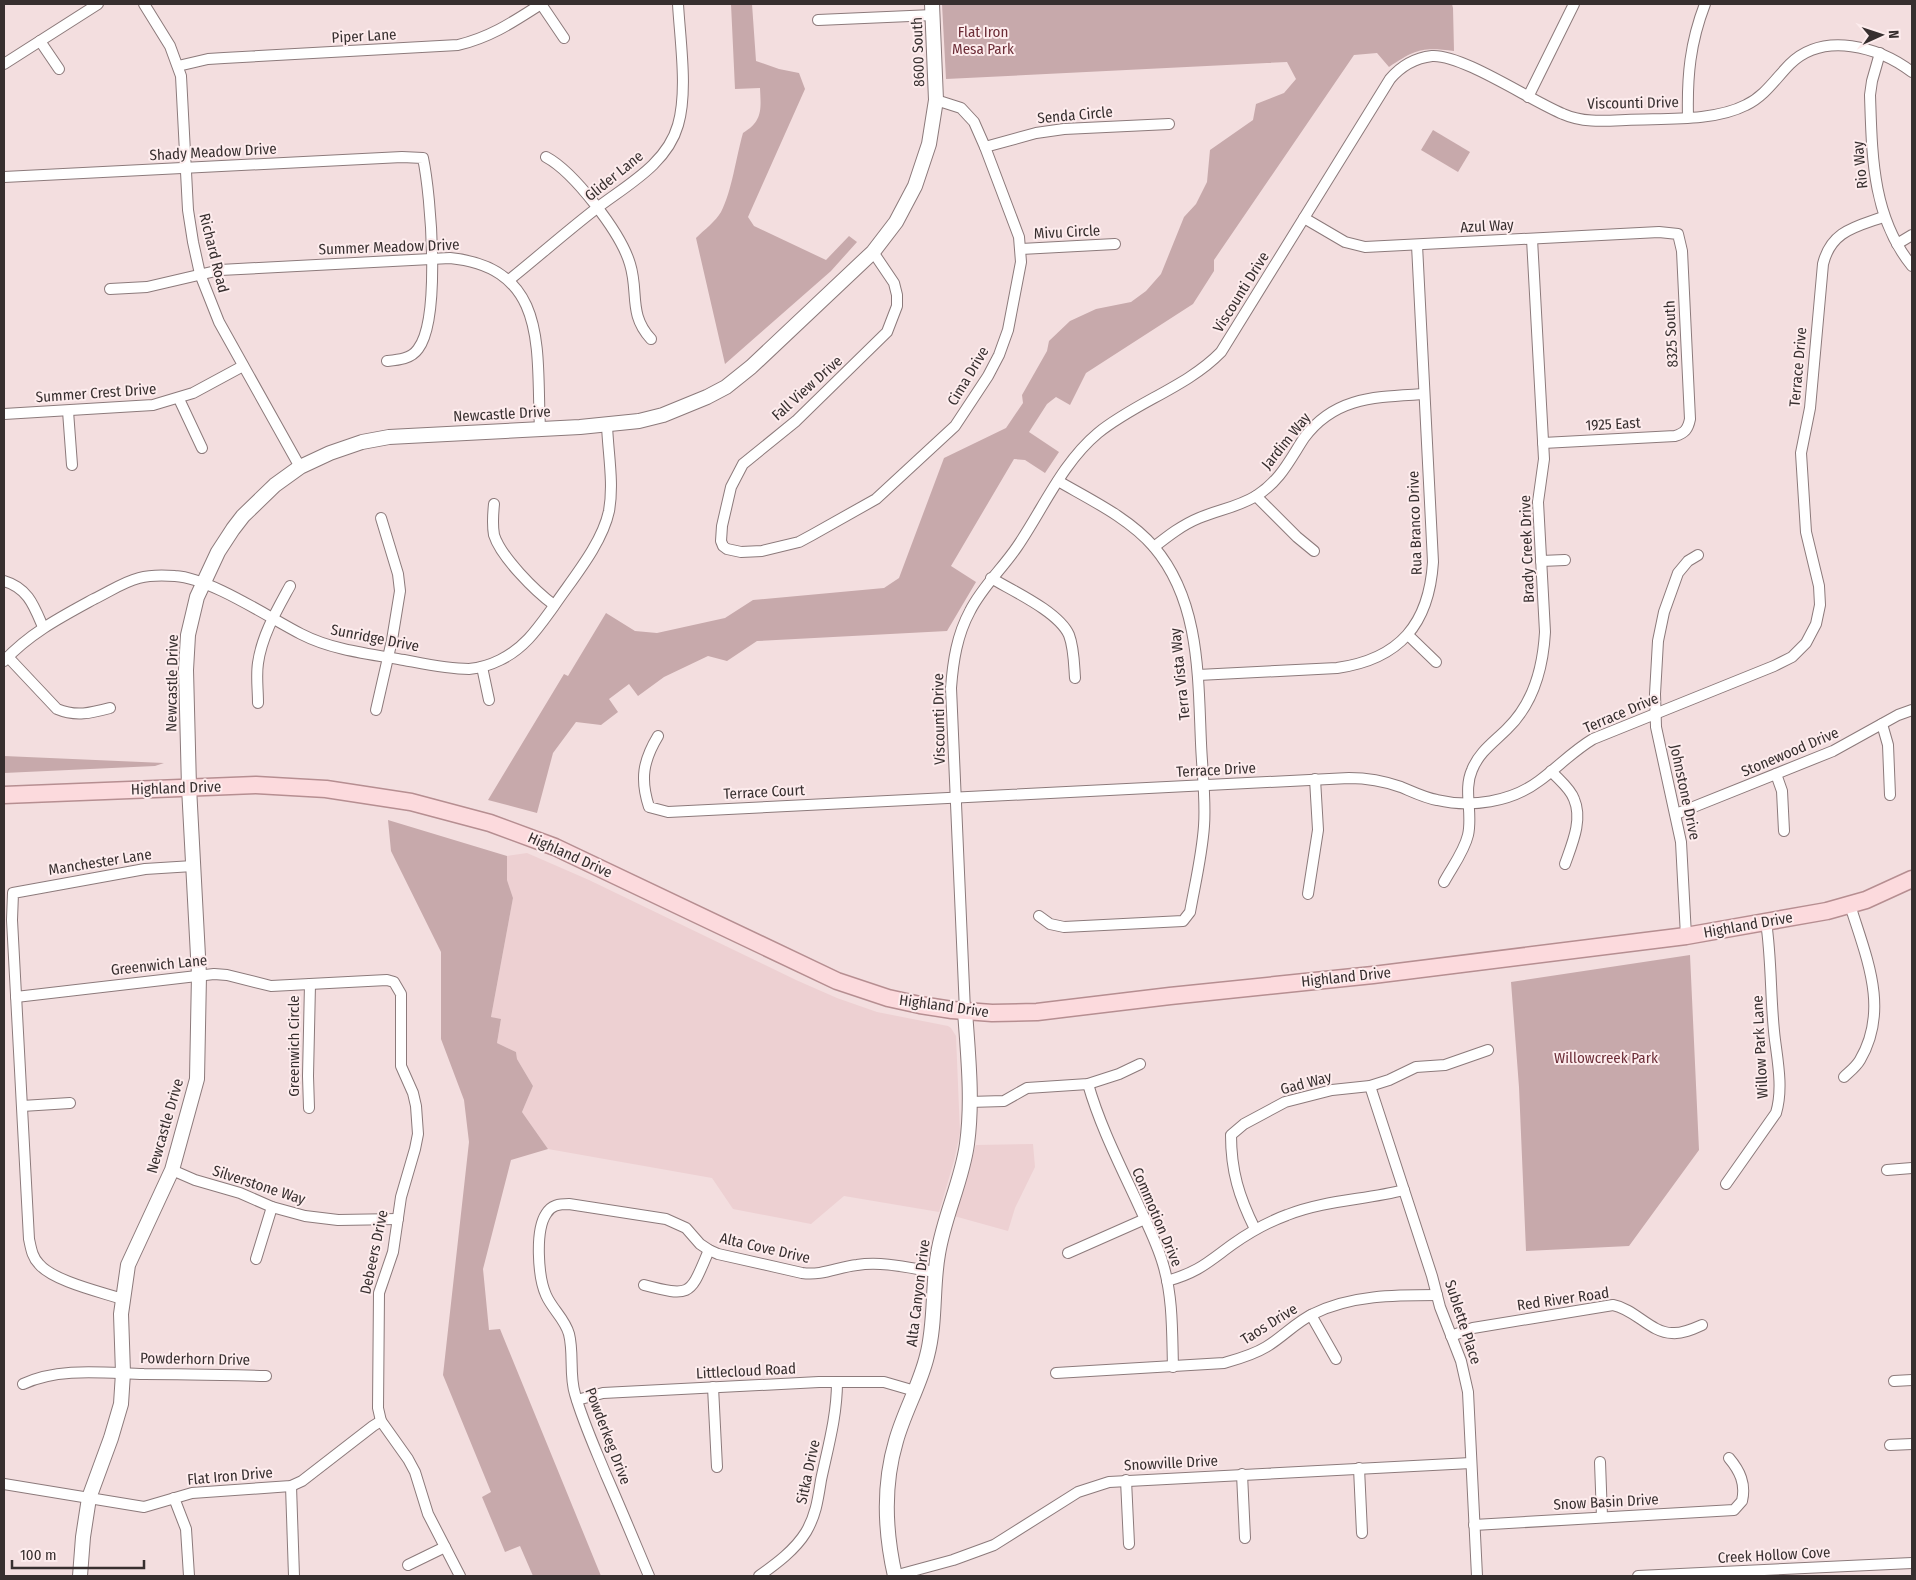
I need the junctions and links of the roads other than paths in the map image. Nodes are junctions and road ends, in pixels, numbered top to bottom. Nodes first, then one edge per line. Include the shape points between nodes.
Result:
1 (98, 4) edge
2 (144, 4) edge
3 (541, 4) edge
4 (678, 4) edge
5 (1705, 4) edge
6 (1570, 5) edge
7 (932, 9) edge
8 (818, 20) dead end
9 (564, 38) dead end
10 (40, 41) junction
11 (1880, 54) junction
12 (4, 64) edge
13 (178, 66) junction
14 (59, 69) dead end
15 (1912, 72) edge
16 (1528, 96) junction
17 (936, 100) junction
18 (1688, 117) junction
19 (1169, 124) dead end
20 (985, 146) junction
21 (546, 157) dead end
22 (186, 168) junction
23 (4, 177) edge
24 (597, 208) junction
25 (1884, 217) junction
26 (1304, 218) junction
27 (1678, 234) joint
28 (1912, 235) edge
29 (1532, 239) junction
30 (1115, 244) dead end
31 (1897, 244) junction
32 (1417, 245) junction
33 (1021, 249) junction
34 (873, 252) junction
35 (432, 259) junction
36 (1912, 266) edge
37 (200, 274) junction
38 (509, 280) junction
39 (110, 289) dead end
40 (651, 339) dead end
41 (387, 361) dead end
42 (243, 366) junction
43 (1424, 394) junction
44 (178, 398) junction
45 (68, 411) junction
46 (4, 414) edge
47 (607, 425) junction
48 (540, 428) junction
49 (1684, 432) joint
50 (1543, 443) junction
51 (202, 448) dead end
52 (72, 465) dead end
53 (300, 468) junction
54 (1058, 481) junction
55 (1256, 496) junction
56 (494, 504) dead end
57 (381, 518) dead end
58 (723, 546) joint
59 (1154, 547) junction
60 (1314, 551) dead end
61 (1698, 555) dead end
62 (1565, 560) dead end
63 (1541, 561) junction
64 (991, 578) junction
65 (4, 581) edge
66 (202, 583) junction
67 (290, 586) dead end
68 (554, 605) junction
69 (273, 619) junction
70 (43, 627) junction
71 (1408, 635) junction
72 (388, 657) junction
73 (6, 659) edge
74 (1436, 662) dead end
75 (482, 667) junction
76 (1198, 675) junction
77 (1075, 678) dead end
78 (489, 700) dead end
79 (258, 703) dead end
80 (110, 708) dead end
81 (376, 710) dead end
82 (1912, 710) edge
83 (1655, 714) junction
84 (1882, 724) junction
85 (658, 736) dead end
86 (1551, 771) junction
87 (1776, 774) junction
88 (1315, 779) junction
89 (1203, 786) junction
90 (189, 787) junction
91 (4, 795) edge
92 (1890, 795) dead end
93 (956, 798) junction
94 (1468, 804) junction
95 (1676, 814) junction
96 (1784, 831) dead end
97 (1564, 864) dead end
98 (193, 866) junction
99 (1912, 879) edge
100 (1444, 882) dead end
101 (1308, 894) dead end
102 (1850, 905) junction
103 (1039, 916) dead end
104 (1766, 922) junction
105 (1686, 936) junction
106 (199, 975) junction
107 (394, 982) joint
108 (310, 984) junction
109 (16, 997) junction
110 (965, 1011) junction
111 (1488, 1050) dead end
112 (1140, 1064) dead end
113 (1844, 1077) dead end
114 (1088, 1084) junction
115 (1370, 1086) junction
116 (969, 1102) junction
117 (70, 1103) dead end
118 (22, 1106) junction
119 (309, 1108) dead end
120 (1912, 1168) edge
121 (172, 1170) junction
122 (1887, 1170) dead end
123 (1726, 1184) dead end
124 (1404, 1190) junction
125 (568, 1204) joint
126 (272, 1207) junction
127 (1145, 1219) junction
128 (398, 1220) junction
129 (1255, 1229) junction
130 (709, 1250) junction
131 (1068, 1253) dead end
132 (256, 1259) dead end
133 (936, 1272) junction
134 (1167, 1281) junction
135 (644, 1285) dead end
136 (1437, 1295) junction
137 (122, 1299) junction
138 (1311, 1315) junction
139 (1702, 1325) dead end
140 (1450, 1336) junction
141 (1336, 1358) dead end
142 (1173, 1367) junction
143 (123, 1373) junction
144 (1056, 1373) dead end
145 (266, 1376) dead end
146 (1912, 1380) edge
147 (1894, 1381) dead end
148 (837, 1382) junction
149 (23, 1384) dead end
150 (713, 1387) junction
151 (915, 1391) junction
152 (577, 1400) junction
153 (381, 1421) junction
154 (1912, 1444) edge
155 (1890, 1445) dead end
156 (1729, 1458) dead end
157 (1600, 1462) dead end
158 (1471, 1463) junction
159 (717, 1467) dead end
160 (1359, 1468) junction
161 (1242, 1474) junction
162 (1126, 1480) junction
163 (4, 1484) edge
164 (291, 1486) junction
165 (89, 1498) junction
166 (174, 1498) junction
167 (1602, 1517) junction
168 (1474, 1525) junction
169 (1362, 1533) dead end
170 (1246, 1538) dead end
171 (1129, 1544) dead end
172 (445, 1547) junction
173 (1912, 1563) edge
174 (408, 1565) dead end
175 (80, 1576) edge
176 (189, 1576) edge
177 (294, 1576) edge
178 (460, 1576) edge
179 (649, 1576) edge
180 (759, 1576) edge
181 (895, 1576) edge
182 (1477, 1576) edge
183 (1638, 1576) edge

1 - 10 street
2 - 13 street, Richard Road via 170,46
3 - 9 street
3 - 13 street, Piper Lane via 489,36 458,45 216,59
4 - 24 street, Glider Lane via 682,107 672,142 639,177
5 - 18 street via 1689,62
6 - 16 street
7 - 8 street
7 - 17 street, 8600 South
10 - 12 street
10 - 14 street
11 - 15 street, Viscounti Drive
11 - 18 street, Viscounti Drive via 1849,46 1818,48 1792,63 1762,95 1747,105 1729,112
11 - 25 street, Rio Way via 1870,95 1876,184
13 - 22 street, Richard Road
16 - 18 street, Viscounti Drive via 1563,114 1591,121
16 - 26 street, Viscounti Drive via 1447,57 1434,56 1411,62 1390,79
17 - 20 street, Cima Drive via 967,113
17 - 34 street, Newcastle Drive via 929,144 914,186 896,222
19 - 20 street, Senda Circle via 1064,129
20 - 33 street, Cima Drive via 1015,224
21 - 24 street via 566,171
22 - 23 street, Shady Meadow Drive
22 - 35 street, Shady Meadow Drive via 423,158
22 - 37 street, Richard Road via 189,218
24 - 38 street, Glider Lane
24 - 40 street via 623,244 635,285 636,316 642,330
25 - 31 street, Rio Way
25 - 83 street, Terrace Drive via 1841,233 1825,252 1810,408 1801,453 1806,532 1820,595 1814,629 1800,650 1783,662
26 - 32 street, Azul Way via 1355,245 1376,248
26 - 54 street, Viscounti Drive via 1221,352 1201,370 1097,434
27 - 29 street, Azul Way via 1659,232
27 - 49 street, 8325 South via 1682,251 1690,419
28 - 31 street
29 - 32 street, Azul Way
29 - 50 street, Brady Creek Drive
30 - 33 street, Mivu Circle
31 - 36 street, Rio Way
32 - 43 street, Rua Branco Drive
33 - 58 street, Cima Drive via 1019,278 1000,355 972,403 948,433 876,499 799,542 762,551 734,552
34 - 47 street, Newcastle Drive via 726,387 663,415
34 - 58 street, Fall View Drive via 894,284 897,295 887,332 796,421 743,464 731,487 720,536
35 - 37 street, Summer Meadow Drive via 220,270
35 - 38 street, Summer Meadow Drive via 468,260 485,265
35 - 41 street via 431,305 424,341 417,351 403,360
37 - 39 street, Summer Meadow Drive via 147,287
37 - 42 street, Richard Road via 219,322
38 - 48 street, Summer Meadow Drive via 520,291 534,324
42 - 44 street, Summer Crest Drive via 204,388
42 - 53 street, Richard Road
43 - 55 street, Jardim Way via 1367,398 1348,403 1331,413 1316,424 1285,470
43 - 71 street, Rua Branco Drive via 1432,582 1420,619
44 - 45 street, Summer Crest Drive via 153,405
44 - 51 street
45 - 46 street, Summer Crest Drive
45 - 52 street
47 - 48 street, Newcastle Drive
47 - 68 street, Sunridge Drive via 610,493 603,529
48 - 53 street, Newcastle Drive via 389,437 330,452
49 - 50 street, 1925 East via 1675,436
50 - 63 street, Brady Creek Drive via 1538,502
53 - 66 street, Newcastle Drive via 275,485 243,516 218,552
54 - 59 street, Terra Vista Way via 1124,520
54 - 64 street, Viscounti Drive via 1016,550
55 - 59 street, Jardim Way via 1185,525
55 - 60 street
56 - 68 street via 493,524 499,546
57 - 72 street via 400,583
59 - 76 street, Terra Vista Way via 1167,565 1185,605 1196,650
61 - 83 street, Johnstone Drive via 1678,573 1660,626
62 - 63 street
63 - 94 street, Brady Creek Drive via 1545,632 1541,669 1535,688 1519,715 1476,761 1470,773
64 - 77 street via 1048,612 1064,627 1073,650
64 - 93 street, Viscounti Drive via 961,630 952,668
65 - 70 street via 15,584 28,597
66 - 69 street, Sunridge Drive
66 - 70 street, Sunridge Drive via 172,576 136,579
66 - 90 street, Newcastle Drive via 187,644
67 - 69 street
68 - 75 street, Sunridge Drive via 526,642 499,661
69 - 72 street, Sunridge Drive via 324,644
69 - 79 street via 258,663
70 - 73 street, Sunridge Drive
71 - 74 street
71 - 76 street, Rua Branco Drive via 1393,648 1357,665
72 - 75 street, Sunridge Drive via 470,669
72 - 81 street
73 - 80 street via 57,708 67,713
75 - 78 street
76 - 89 street, Terra Vista Way
82 - 84 street, Stonewood Drive
83 - 86 street, Terrace Drive via 1593,739
83 - 95 street, Johnstone Drive
84 - 87 street, Stonewood Drive via 1833,751
84 - 92 street via 1888,745
85 - 93 street, Terrace Court via 649,751 644,789 649,807 658,810
86 - 94 street, Terrace Drive via 1539,782 1508,797
86 - 97 street via 1574,798 1576,807 1577,828
87 - 95 street, Stonewood Drive
87 - 96 street via 1782,791
88 - 89 street, Terrace Drive
88 - 94 street, Terrace Drive via 1376,780 1438,801
88 - 101 street via 1318,830
89 - 93 street, Terrace Drive
89 - 103 street, Terra Vista Way via 1202,841 1190,912 1183,921 1064,927 1050,924
90 - 91 main road, Highland Drive
90 - 98 street, Newcastle Drive
90 - 110 main road, Highland Drive via 256,785 326,789 411,802 481,820 555,846 837,981 904,1002
93 - 110 street, Viscounti Drive
94 - 100 street, Brady Creek Drive via 1468,834
95 - 105 street, Johnstone Drive via 1681,842
98 - 106 street, Newcastle Drive
98 - 109 street, Manchester Lane via 145,869 13,893
99 - 102 main road, Highland Drive
102 - 104 main road, Highland Drive
102 - 113 street via 1871,974 1875,1001 1870,1037 1859,1062
104 - 105 main road, Highland Drive
104 - 123 street, Willow Park Lane via 1778,1055 1778,1104 1776,1113
105 - 110 main road, Highland Drive via 1037,1012
106 - 108 street, Greenwich Lane via 227,974 271,986
106 - 109 street, Greenwich Lane
106 - 121 street, Newcastle Drive via 197,1079
107 - 108 street, Greenwich Lane
107 - 128 street, Debeers Drive via 402,1000 401,1066 413,1093 418,1120 415,1149 405,1179
108 - 119 street, Greenwich Circle
109 - 118 street
110 - 116 street, Alta Canyon Drive
111 - 115 street, Gad Way via 1445,1065 1416,1067
112 - 114 street
114 - 116 street via 1027,1088 1004,1101
114 - 127 street, Commotion Drive via 1103,1129
115 - 124 street, Sublette Place
115 - 129 street, Gad Way via 1332,1090 1285,1102 1250,1120 1230,1135 1239,1193
116 - 133 street, Alta Canyon Drive via 964,1160 942,1233
117 - 118 street
118 - 137 street via 32,1253 38,1264 53,1275
120 - 122 street
121 - 126 street, Silverstone Way
121 - 137 street, Newcastle Drive via 128,1265
124 - 129 street via 1314,1206
124 - 136 street, Sublette Place
125 - 130 street, Alta Cove Drive via 666,1219 686,1228
125 - 152 street, Powderkeg Drive via 552,1207 545,1214 538,1254 546,1296 569,1333 572,1381
126 - 128 street, Silverstone Way via 323,1219
126 - 132 street
127 - 131 street
127 - 134 street, Commotion Drive
128 - 153 street, Debeers Drive via 393,1252 379,1300 378,1408
129 - 134 street via 1206,1265
130 - 133 street, Alta Cove Drive via 810,1274 870,1264
130 - 135 street via 697,1278 686,1290 670,1292
133 - 151 street, Alta Canyon Drive via 928,1354
134 - 142 street, Commotion Drive
136 - 138 street, Taos Drive via 1361,1299
136 - 140 street, Sublette Place
137 - 143 street, Newcastle Drive
138 - 141 street
138 - 142 street, Taos Drive via 1265,1348 1246,1357 1224,1363
139 - 140 street, Red River Road via 1672,1334 1658,1330 1622,1306 1613,1305 1473,1328
140 - 158 street, Sublette Place via 1461,1361 1466,1384
142 - 144 street, Taos Drive
143 - 145 street, Powderhorn Drive
143 - 149 street, Powderhorn Drive via 51,1375
143 - 165 street, Newcastle Drive via 117,1420
146 - 147 street
148 - 150 street, Littlecloud Road
148 - 151 street, Littlecloud Road via 884,1382
148 - 180 street, Sitka Drive via 834,1426 815,1515 796,1545
150 - 152 street, Littlecloud Road via 603,1393
150 - 159 street
151 - 181 street, Alta Canyon Drive via 896,1440 890,1467 887,1521
152 - 179 street, Powderkeg Drive
153 - 164 street, Flat Iron Drive
153 - 172 street, Debeers Drive via 411,1465 428,1514
154 - 155 street
156 - 167 street, Snow Basin Drive via 1738,1470 1744,1494 1739,1506 1730,1511
157 - 167 street
158 - 160 street, Snowville Drive
158 - 168 street, Sublette Place
160 - 161 street, Snowville Drive
160 - 169 street
161 - 162 street, Snowville Drive
161 - 170 street
162 - 171 street
162 - 181 street, Snowville Drive via 1078,1492 979,1552
163 - 165 street, Flat Iron Drive
164 - 166 street, Flat Iron Drive via 192,1493
164 - 177 street
165 - 166 street, Flat Iron Drive via 144,1507
165 - 175 street, Newcastle Drive
166 - 176 street via 186,1529
167 - 168 street, Snow Basin Drive
168 - 182 street, Sublette Place
172 - 174 street
172 - 178 street, Debeers Drive
173 - 183 street, Creek Hollow Cove

